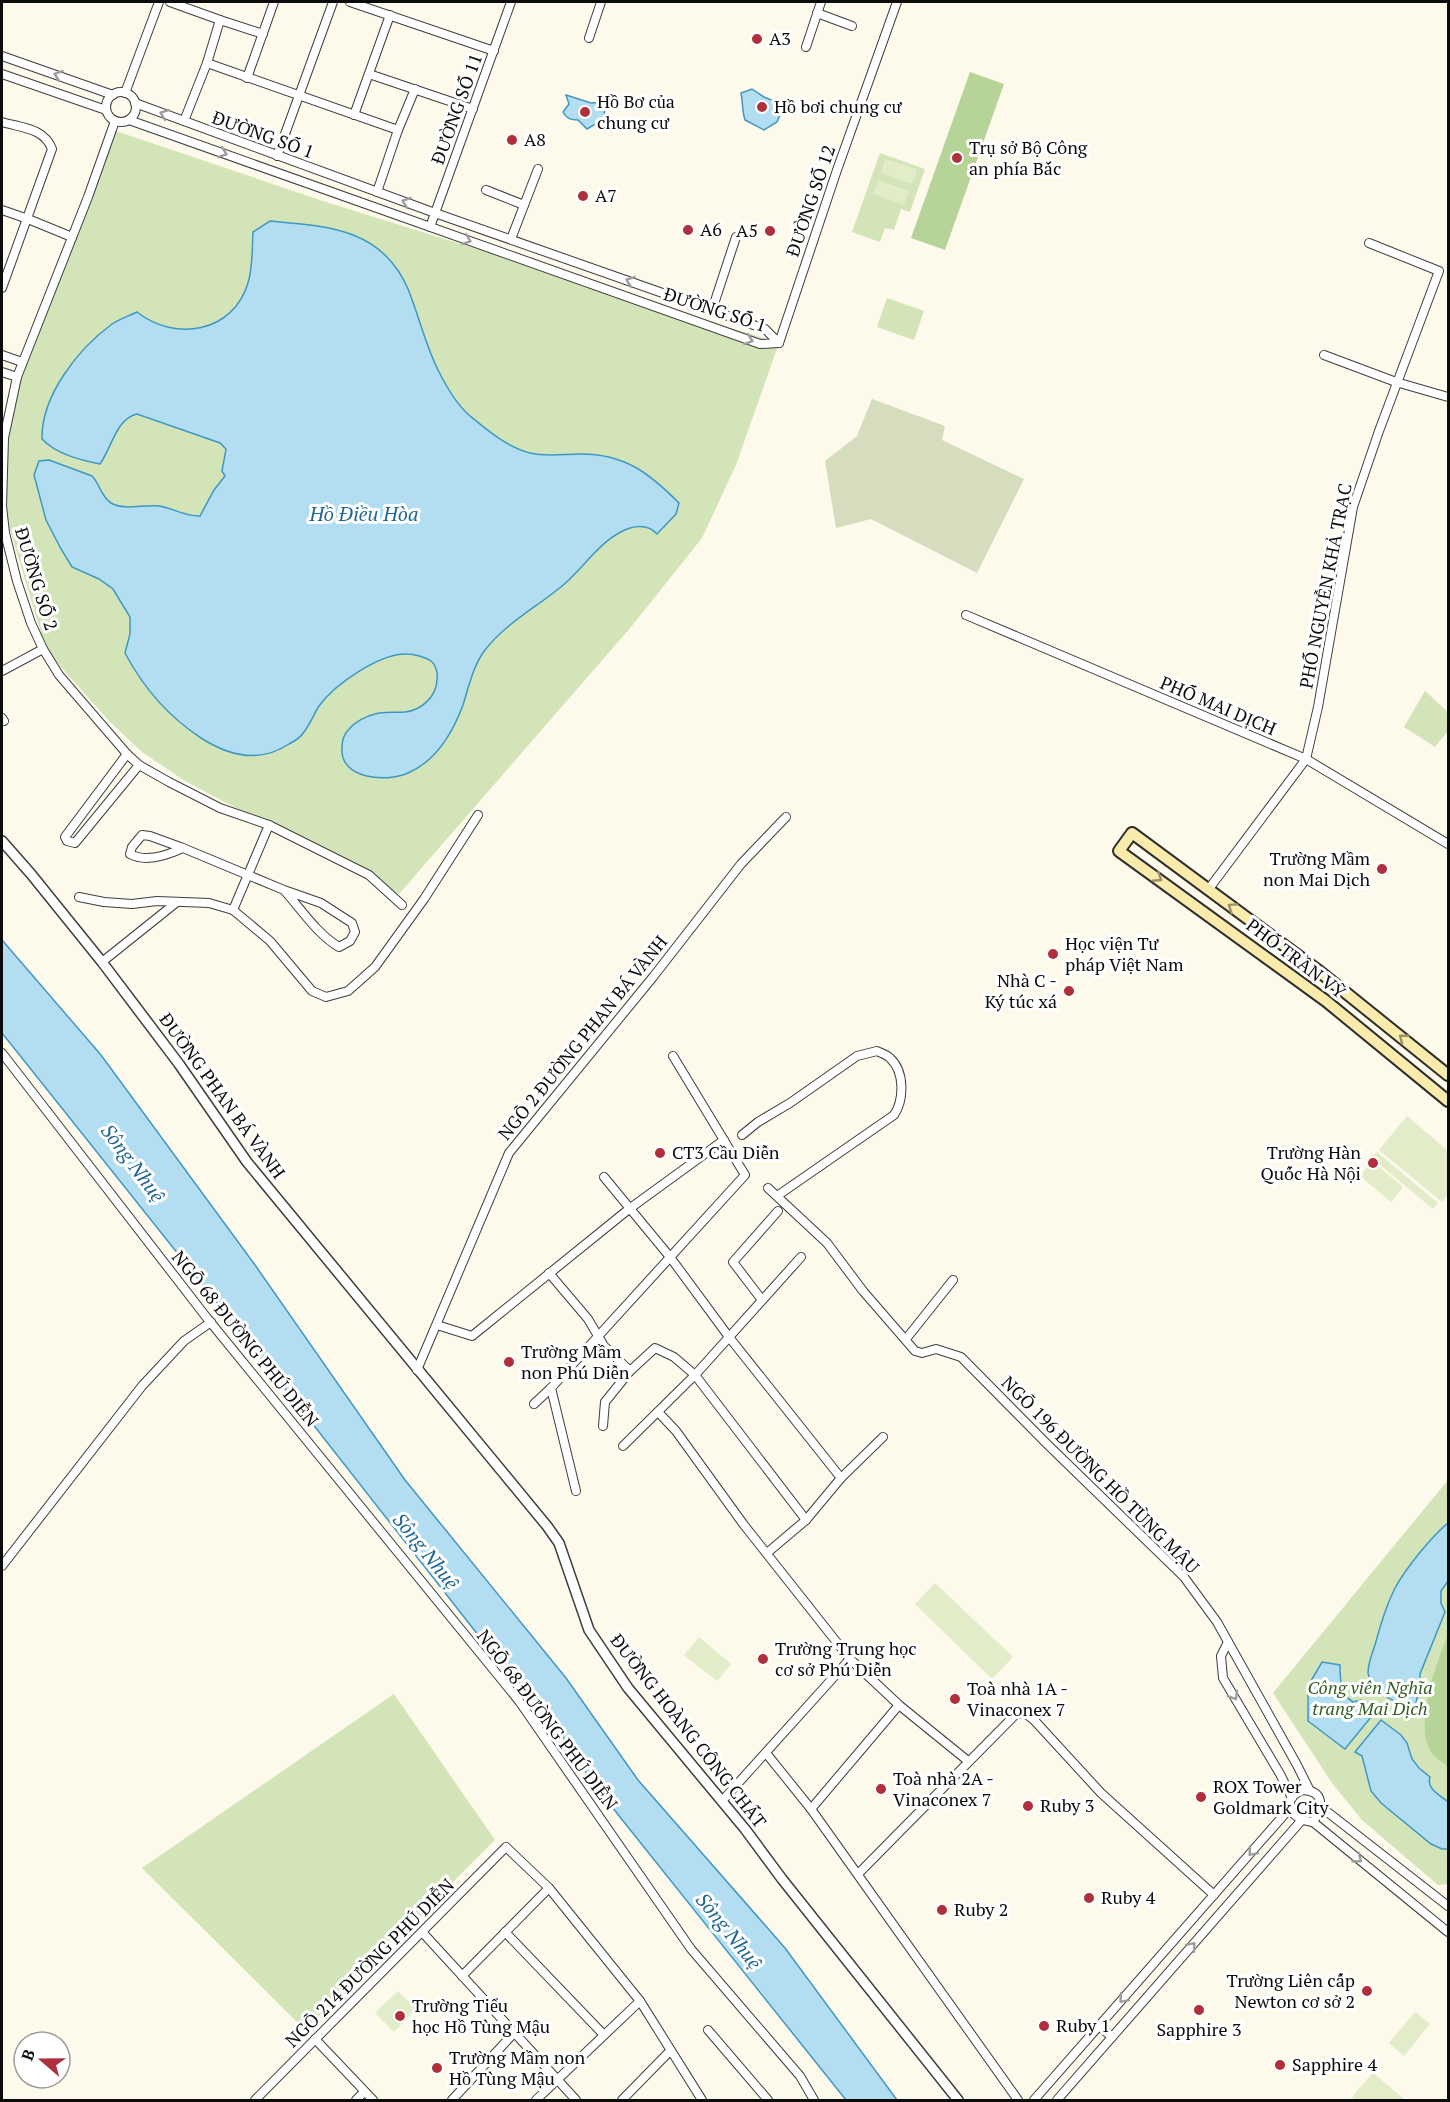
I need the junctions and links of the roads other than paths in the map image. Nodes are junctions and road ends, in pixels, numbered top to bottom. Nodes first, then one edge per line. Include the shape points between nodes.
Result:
1 (159, 2) edge
2 (170, 2) edge
3 (274, 2) edge
4 (333, 2) edge
5 (350, 2) edge
6 (511, 2) edge
7 (601, 2) edge
8 (821, 2) edge
9 (897, 2) edge
10 (817, 13) junction
11 (390, 15) junction
12 (220, 20) junction
13 (852, 26) dead end
14 (263, 34) junction
15 (589, 38) dead end
16 (806, 47) dead end
17 (494, 51) junction
18 (2, 56) edge
19 (207, 63) junction
20 (2, 74) edge
21 (369, 74) junction
22 (247, 78) junction
23 (415, 89) junction
24 (125, 93) junction
25 (113, 95) junction
26 (298, 96) junction
27 (135, 103) junction
28 (473, 109) junction
29 (106, 110) junction
30 (354, 115) junction
31 (129, 120) junction
32 (115, 121) junction
33 (184, 121) junction
34 (2, 122) edge
35 (398, 130) junction
36 (277, 156) junction
37 (538, 169) dead end
38 (486, 190) dead end
39 (377, 192) junction
40 (524, 205) junction
41 (2, 210) edge
42 (435, 213) junction
43 (28, 219) junction
44 (430, 227) junction
45 (72, 237) junction
46 (736, 237) dead end
47 (511, 239) junction
48 (1369, 243) dead end
49 (2, 288) edge
50 (712, 310) junction
51 (779, 343) junction
52 (1324, 355) dead end
53 (2, 356) edge
54 (22, 362) junction
55 (2, 372) edge
56 (17, 377) junction
57 (1396, 382) junction
58 (1449, 397) edge
59 (966, 615) dead end
60 (43, 649) junction
61 (2, 671) edge
62 (127, 754) junction
63 (1306, 759) junction
64 (139, 765) junction
65 (478, 815) dead end
66 (786, 817) dead end
67 (268, 825) junction
68 (2, 841) edge
69 (1449, 844) edge
70 (183, 848) junction
71 (247, 875) junction
72 (284, 890) junction
73 (1208, 890) junction
74 (79, 897) dead end
75 (177, 902) junction
76 (402, 906) dead end
77 (1197, 906) junction
78 (233, 910) junction
79 (102, 962) junction
80 (2, 1053) edge
81 (673, 1056) dead end
82 (1449, 1076) edge
83 (1449, 1101) edge
84 (742, 1135) dead end
85 (724, 1140) junction
86 (604, 1177) dead end
87 (768, 1188) dead end
88 (777, 1196) junction
89 (630, 1209) junction
90 (778, 1211) dead end
91 (669, 1257) junction
92 (801, 1257) dead end
93 (549, 1273) junction
94 (953, 1280) dead end
95 (762, 1300) junction
96 (211, 1322) junction
97 (437, 1325) junction
98 (598, 1336) junction
99 (729, 1337) junction
100 (906, 1339) junction
101 (417, 1370) junction
102 (630, 1371) junction
103 (695, 1375) junction
104 (551, 1388) junction
105 (534, 1404) dead end
106 (658, 1412) junction
107 (603, 1426) dead end
108 (883, 1437) dead end
109 (623, 1446) dead end
110 (841, 1478) junction
111 (576, 1491) dead end
112 (806, 1520) junction
113 (766, 1553) junction
114 (2, 1566) edge
115 (1228, 1642) junction
116 (850, 1659) junction
117 (899, 1705) junction
118 (766, 1753) junction
119 (968, 1761) junction
120 (1310, 1791) junction
121 (1292, 1798) junction
122 (722, 1801) junction
123 (1321, 1807) junction
124 (1290, 1808) junction
125 (811, 1809) junction
126 (1301, 1821) junction
127 (1313, 1822) junction
128 (858, 1874) junction
129 (549, 1888) junction
130 (1214, 1895) junction
131 (1449, 1906) edge
132 (505, 1932) junction
133 (1449, 1932) edge
134 (423, 1933) junction
135 (462, 1976) junction
136 (640, 2001) junction
137 (1099, 2026) junction
138 (708, 2030) dead end
139 (514, 2033) junction
140 (604, 2035) junction
141 (1112, 2037) junction
142 (315, 2039) junction
143 (670, 2051) junction
144 (557, 2079) junction
145 (364, 2092) junction
146 (255, 2100) edge
147 (356, 2100) edge
148 (373, 2100) edge
149 (452, 2100) edge
150 (536, 2100) edge
151 (576, 2100) edge
152 (622, 2100) edge
153 (702, 2100) edge
154 (768, 2100) edge
155 (814, 2100) edge
156 (958, 2100) edge
157 (1018, 2100) edge
158 (1034, 2100) edge
159 (1057, 2100) edge

1 - 24 street
2 - 12 street
3 - 14 street
4 - 26 street
5 - 11 street
6 - 17 street, ĐƯỜNG SỐ 11
7 - 15 street
8 - 10 street
9 - 51 street, ĐƯỜNG SỐ 12
10 - 13 street
10 - 16 street
11 - 17 street
11 - 21 street
12 - 14 street
12 - 19 street
14 - 22 street
17 - 28 street, ĐƯỜNG SỐ 11
25 -> 18 street
19 - 22 street
19 - 33 street
20 - 29 street
21 - 23 street
21 - 30 street
22 - 26 street
23 - 28 street
23 - 35 street
24 - 25 street
24 - 27 street
25 - 29 street
26 - 30 street
26 - 36 street
27 - 31 street
33 -> 27 street, ĐƯỜNG SỐ 1
28 - 42 street, ĐƯỜNG SỐ 11
29 - 32 street
30 - 35 street
31 - 32 street
31 -> 44 street, ĐƯỜNG SỐ 1
32 - 45 street, ĐƯỜNG SỐ 2
33 - 36 street, ĐƯỜNG SỐ 1
34 - 43 street via 47,137 52,149
35 - 39 street
36 - 39 street, ĐƯỜNG SỐ 1
37 - 40 street
38 - 40 street
42 -> 39 street, ĐƯỜNG SỐ 1
40 - 47 street
41 - 43 street
42 - 44 street, ĐƯỜNG SỐ 11
42 - 47 street, ĐƯỜNG SỐ 1
43 - 45 street
43 - 49 street
44 -> 51 street, ĐƯỜNG SỐ 1 via 760,344
45 - 54 street, ĐƯỜNG SỐ 2
46 - 50 street
50 -> 47 street, ĐƯỜNG SỐ 1
48 - 57 street, PHỐ NGUYỄN KHẢ TRẠC via 1439,271
50 - 51 street, ĐƯỜNG SỐ 1 via 765,329
52 - 57 street
53 - 54 street
54 - 56 street, ĐƯỜNG SỐ 2
55 - 56 street
56 - 60 street, ĐƯỜNG SỐ 2 via 4,438 2,506 17,581
57 - 58 street
57 - 63 street, PHỐ NGUYỄN KHẢ TRẠC via 1353,507
59 - 63 street, PHỐ MAI DỊCH
60 - 61 street
60 - 62 street, ĐƯỜNG SỐ 2 via 59,675
62 - 64 street, ĐƯỜNG SỐ 2
62 - 64 street via 65,837 67,841 75,843
63 - 69 street, PHỐ MAI DỊCH
63 - 73 street, PHỐ NGUYỄN KHẢ TRẠC
64 - 67 street, ĐƯỜNG SỐ 2 via 220,808
65 - 78 street via 375,967 348,991 326,997 312,991 270,941
66 - 97 street, NGÕ 2 ĐƯỜNG PHAN BÁ VÀNH via 741,864 509,1154
67 - 71 street
67 - 76 street, ĐƯỜNG SỐ 2 via 369,875
68 - 79 street, ĐƯỜNG PHAN BÁ VÀNH
70 - 70 street via 142,835 130,854 151,858
70 - 71 street
71 - 72 street
71 - 78 street
72 - 72 street via 332,943 339,947 350,941 355,932 352,923 321,903
73 - 77 main road
73 -> 77 main road, PHỐ TRẦN VỸ via 1132,833 1119,851
82 -> 73 main road, PHỐ TRẦN VỸ via 1320,972
74 - 75 street via 132,904
75 - 78 street via 209,903
75 - 79 street
77 - 83 main road, PHỐ TRẦN VỸ via 1326,1001
79 - 101 street, ĐƯỜNG PHAN BÁ VÀNH via 247,1162
80 - 96 street, NGÕ 68 ĐƯỜNG PHÚ DIỄN
81 - 85 street
84 - 88 street via 857,1056 877,1051 891,1059 902,1093 894,1115
85 - 89 street
85 - 91 street via 745,1175
86 - 89 street
87 - 88 street
88 - 100 street via 827,1243
89 - 91 street
89 - 93 street
90 - 95 street via 732,1262
91 - 98 street
91 - 99 street
92 - 95 street
93 - 97 street via 472,1336
93 - 98 street
94 - 100 street
95 - 99 street
96 - 114 street via 184,1341 142,1386
96 - 155 street, NGÕ 68 ĐƯỜNG PHÚ DIỄN via 519,1701 691,1949 800,2076
97 - 101 street, NGÕ 2 ĐƯỜNG PHAN BÁ VÀNH
98 - 102 street
98 - 104 street
99 - 103 street
99 - 110 street
100 - 115 street, NGÕ 196 ĐƯỜNG HỒ TÙNG MẬU via 915,1351 936,1349 961,1358 1184,1577
101 - 122 street, ĐƯỜNG HOÀNG CÔNG CHẤT via 559,1543 589,1630 628,1688
102 - 103 street via 655,1348 674,1357
102 - 107 street via 605,1402
103 - 106 street
103 - 112 street
104 - 105 street
104 - 111 street
106 - 109 street
106 - 113 street
108 - 110 street
110 - 112 street
112 - 113 street
113 - 116 street
115 - 120 street, NGÕ 196 ĐƯỜNG HỒ TÙNG MẬU
115 -> 121 street via 1221,1656 1223,1678
116 - 117 street
116 - 118 street
117 - 119 street
117 - 125 street
118 - 122 street
118 - 125 street
119 - 128 street
119 - 130 street via 1016,1714 1025,1713 1101,1793
120 - 121 street via 1303,1790
120 - 123 street via 1316,1794
121 - 124 street
122 - 156 street, ĐƯỜNG HOÀNG CÔNG CHẤT
123 - 127 street
123 - 131 street
124 - 126 street
124 -> 130 street
125 - 128 street
126 - 127 street
141 -> 126 street
127 -> 133 street
128 - 157 street
129 - 132 street
129 - 134 street, NGÕ 214 ĐƯỜNG PHÚ DIỄN via 506,1847
129 - 136 street
130 -> 137 street
132 - 135 street
132 - 140 street
134 - 135 street
134 - 142 street, NGÕ 214 ĐƯỜNG PHÚ DIỄN
135 - 139 street
136 - 140 street
136 - 143 street
137 - 141 street
137 - 158 street
138 - 154 street
139 - 144 street
139 - 149 street
140 - 144 street
141 - 159 street
142 - 145 street
142 - 146 street, NGÕ 214 ĐƯỜNG PHÚ DIỄN
143 - 152 street
143 - 153 street
144 - 150 street
144 - 151 street
145 - 147 street
145 - 148 street

